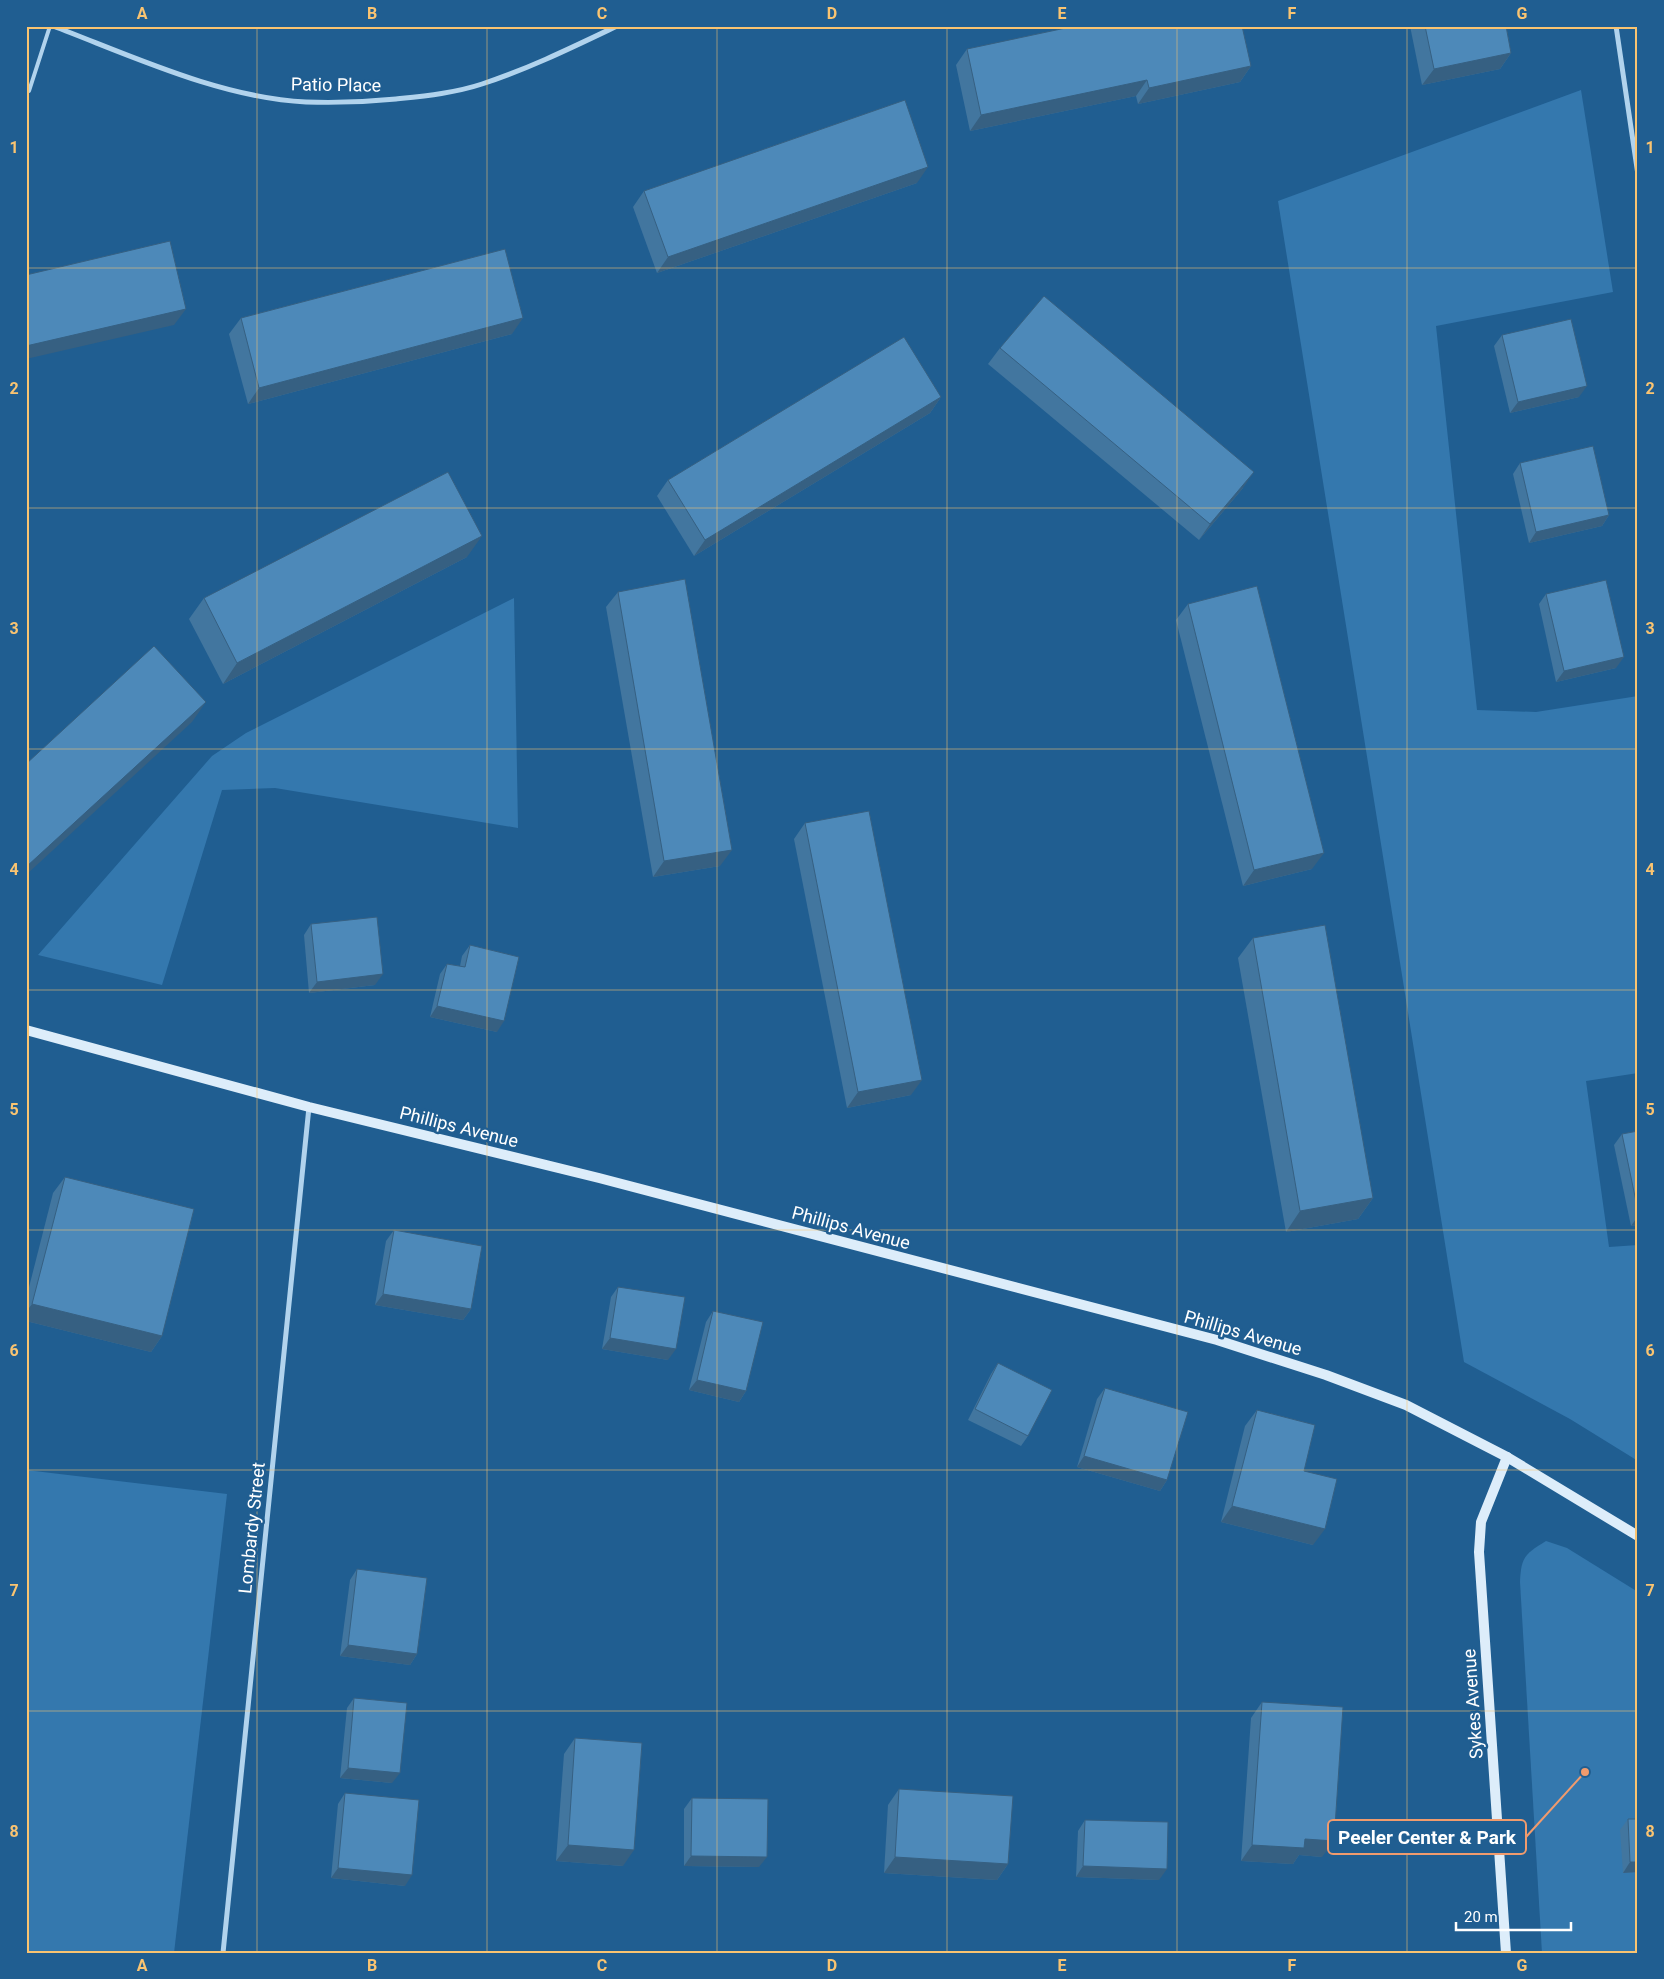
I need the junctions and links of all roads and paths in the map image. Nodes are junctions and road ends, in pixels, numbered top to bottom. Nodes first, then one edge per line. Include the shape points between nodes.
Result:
1 (52, 26) edge
2 (617, 26) edge
3 (1616, 26) edge
4 (29, 91) dead end
5 (1638, 176) edge
6 (26, 1030) edge
7 (309, 1107) junction
8 (1507, 1457) junction
9 (1638, 1536) edge
10 (223, 1953) edge
11 (1506, 1953) edge

1 - 2 street, Patio Place via 186,76 248,93 304,102 421,97 480,85
1 - 4 lane
3 - 5 street
6 - 7 street, Phillips Avenue
7 - 8 street, Phillips Avenue via 598,1178 1217,1340 1406,1405
7 - 10 street, Lombardy Street
8 - 9 street, Phillips Avenue
8 - 11 street, Sykes Avenue via 1481,1522 1479,1552

